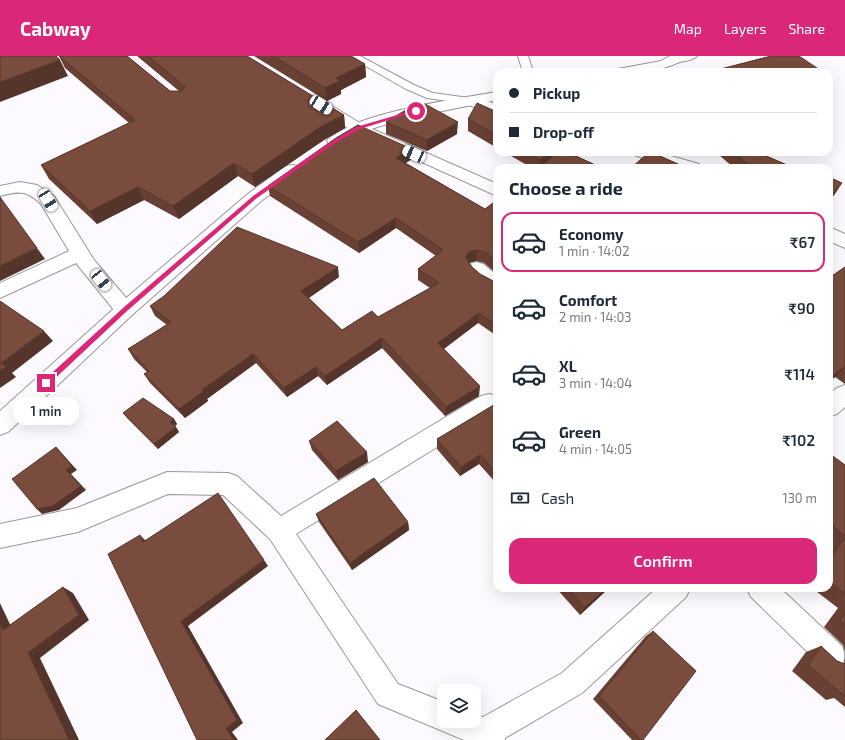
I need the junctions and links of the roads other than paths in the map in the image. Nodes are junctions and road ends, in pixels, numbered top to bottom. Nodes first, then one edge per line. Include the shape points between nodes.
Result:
1 (353, 56) edge
2 (523, 56) edge
3 (692, 56) edge
4 (680, 58) edge
5 (527, 68) edge
6 (644, 68) edge
7 (305, 96) edge
8 (493, 97) edge
9 (469, 101) junction
10 (493, 108) edge
11 (358, 128) junction
12 (653, 156) edge
13 (680, 164) edge
14 (493, 190) edge
15 (0, 191) edge
16 (833, 235) edge
17 (845, 242) edge
18 (81, 253) junction
19 (476, 269) edge
20 (493, 282) edge
21 (0, 291) edge
22 (125, 310) junction
23 (845, 394) edge
24 (489, 403) dead end
25 (833, 404) edge
26 (0, 425) edge
27 (279, 531) junction
28 (0, 535) edge
29 (673, 592) edge
30 (764, 592) edge
31 (832, 656) edge
32 (437, 714) edge
33 (468, 728) edge
34 (487, 737) edge

1 - 9 lane via 431,96
2 - 5 lane
3 - 4 lane
4 - 6 street
7 - 11 street
8 - 9 street
9 - 10 street
9 - 11 street via 416,111
11 - 14 street
11 - 22 street via 255,197
12 - 13 street
15 - 18 street via 29,187 41,194 48,200
16 - 17 street
18 - 21 street
18 - 22 street via 87,265
19 - 20 street
22 - 26 street
23 - 25 street
24 - 27 street
27 - 28 street via 228,484 167,483 78,520
27 - 32 street via 388,694
29 - 34 street via 572,683
30 - 31 street
33 - 34 street

